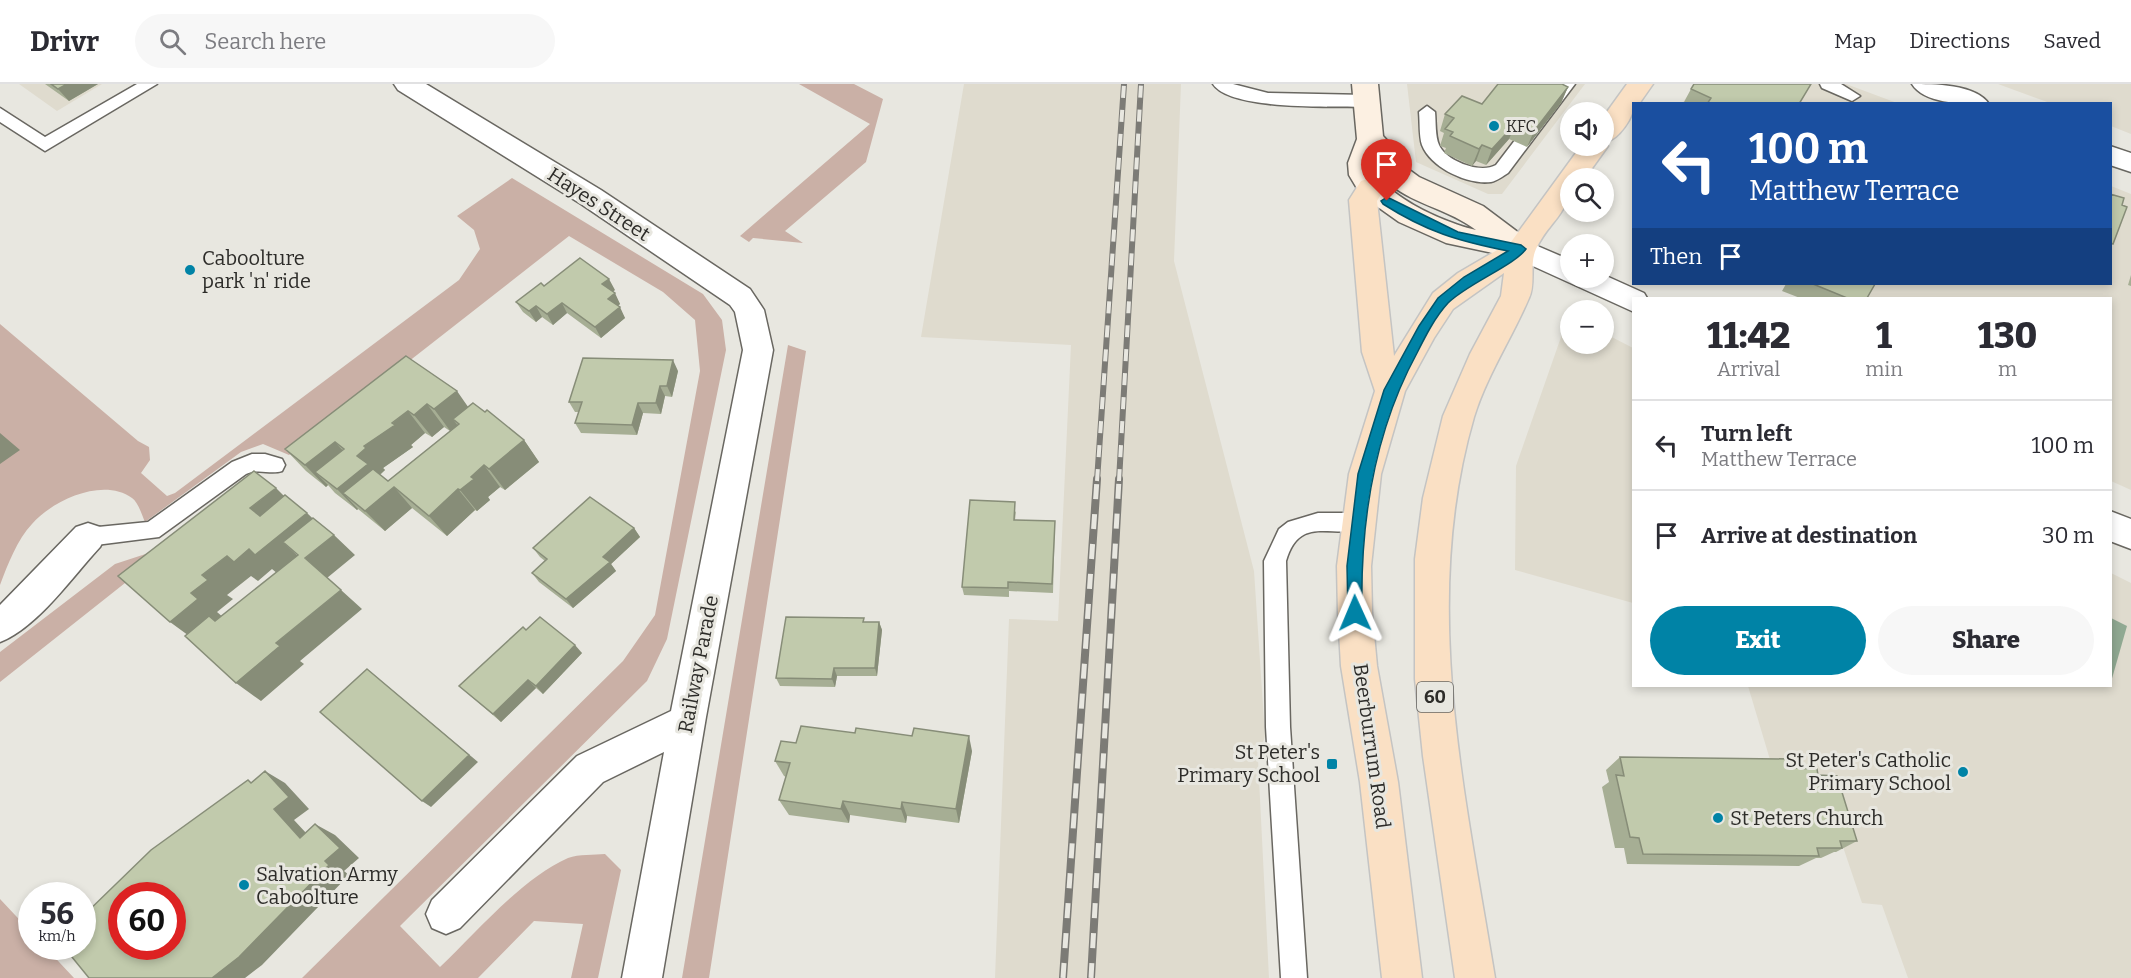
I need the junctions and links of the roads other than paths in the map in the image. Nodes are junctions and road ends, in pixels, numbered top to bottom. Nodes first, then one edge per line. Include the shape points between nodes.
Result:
1 (149, 84) edge
2 (407, 84) edge
3 (1221, 84) edge
4 (1567, 84) edge
5 (1640, 84) edge
6 (1828, 84) edge
7 (1932, 85) edge
8 (1366, 92) edge
9 (1852, 96) dead end
10 (1971, 102) edge
11 (1427, 112) dead end
12 (0, 114) edge
13 (1614, 120) edge
14 (1370, 139) junction
15 (2112, 156) edge
16 (2131, 163) edge
17 (1371, 188) junction
18 (1560, 194) edge
19 (1521, 249) junction
20 (1560, 267) edge
21 (1606, 288) edge
22 (1632, 300) edge
23 (758, 350) joint
24 (1390, 390) junction
25 (275, 465) dead end
26 (1358, 522) junction
27 (2112, 526) edge
28 (2131, 535) edge
29 (88, 537) joint
30 (0, 626) edge
31 (687, 722) junction
32 (446, 914) dead end
33 (642, 978) edge
34 (1294, 978) edge
35 (1402, 978) edge
36 (1474, 978) edge

1 - 12 lane via 45,145
2 - 23 street, Hayes Street via 591,197 740,297 749,310
3 - 8 lane via 1239,94 1278,98
4 - 11 lane via 1502,169 1490,176 1462,171 1436,154 1430,144
5 - 13 main road
6 - 9 lane
7 - 10 street
8 - 14 street
14 - 17 street via 1361,164
14 - 19 street via 1398,176 1473,213
15 - 16 street
17 - 19 street via 1409,215 1456,236
17 - 24 main road via 1363,200 1377,352
18 - 19 main road, Beerburrum Road / 60
19 - 20 street
19 - 24 main road, Beerburrum Road / 60 via 1443,301
19 - 36 main road, Beerburrum Road / 60 via 1516,296 1485,354 1459,416 1440,498 1432,558 1433,679
21 - 22 street
23 - 31 street, Railway Parade
24 - 26 main road, Beerburrum Road / 60 via 1365,474
25 - 29 lane via 263,461 238,468 152,531
26 - 34 lane via 1309,522 1288,531 1275,561 1278,727
26 - 35 main road, Beerburrum Road / 60 via 1354,566 1359,666 1379,782
27 - 28 street
29 - 30 street via 30,600
31 - 32 street via 590,769
31 - 33 street, Railway Parade

